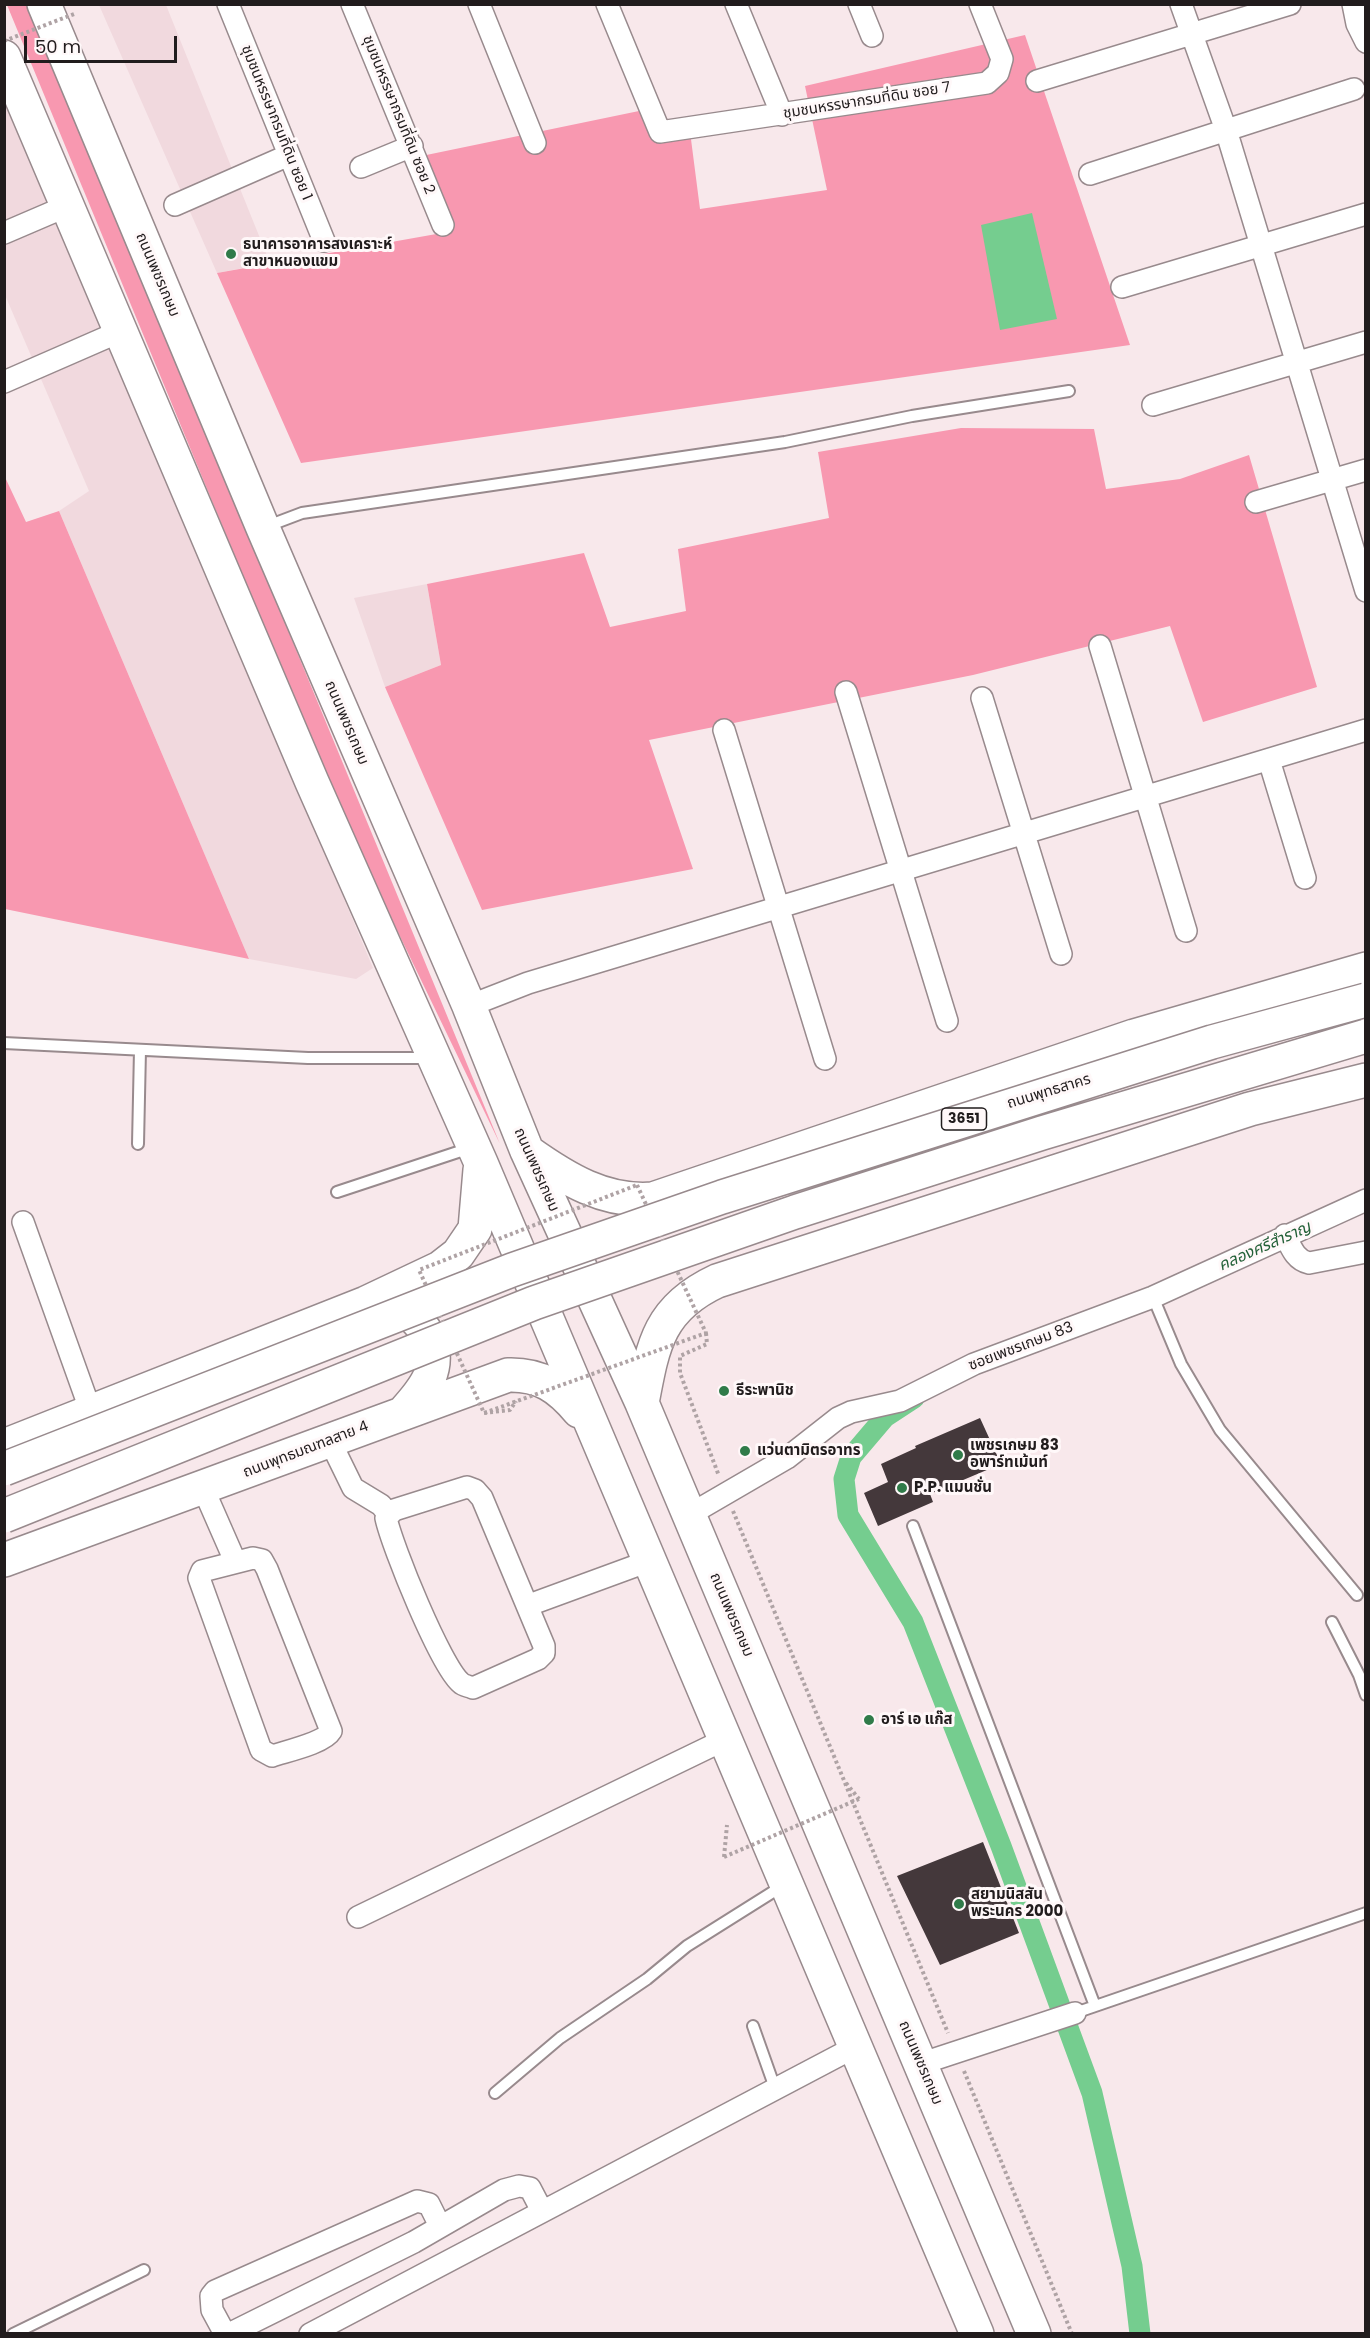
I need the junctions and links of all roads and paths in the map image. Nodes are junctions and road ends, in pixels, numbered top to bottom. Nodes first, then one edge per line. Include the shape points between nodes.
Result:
1 (228, 4) edge
2 (352, 4) edge
3 (479, 4) edge
4 (607, 4) edge
5 (736, 4) edge
6 (859, 4) edge
7 (980, 4) edge
8 (1181, 4) edge
9 (1290, 4) edge
10 (1353, 4) edge
11 (59, 9) edge
12 (1190, 35) junction
13 (872, 36) dead end
14 (4, 41) edge
15 (1365, 42) edge
16 (8, 72) edge
17 (1037, 81) dead end
18 (1354, 89) dead end
19 (782, 115) junction
20 (1226, 130) junction
21 (535, 143) dead end
22 (412, 146) junction
23 (289, 155) junction
24 (361, 167) dead end
25 (1090, 174) dead end
26 (175, 205) dead end
27 (67, 206) junction
28 (1365, 214) edge
29 (443, 225) dead end
30 (4, 233) edge
31 (324, 241) dead end
32 (1262, 245) junction
33 (1122, 287) dead end
34 (121, 331) junction
35 (1365, 342) edge
36 (1297, 364) junction
37 (4, 382) edge
38 (1069, 392) dead end
39 (1153, 405) dead end
40 (1365, 470) edge
41 (1334, 479) junction
42 (1256, 502) dead end
43 (263, 528) junction
44 (1365, 591) edge
45 (1100, 645) dead end
46 (846, 692) dead end
47 (982, 698) dead end
48 (724, 730) dead end
49 (1365, 730) edge
50 (1269, 760) junction
51 (1146, 797) junction
52 (1023, 835) junction
53 (903, 872) junction
54 (1305, 878) dead end
55 (779, 909) junction
56 (1186, 931) dead end
57 (1061, 954) dead end
58 (1365, 969) edge
59 (1365, 1000) edge
60 (469, 1005) junction
61 (947, 1021) dead end
62 (1365, 1036) edge
63 (4, 1043) edge
64 (140, 1050) junction
65 (433, 1058) junction
66 (825, 1059) dead end
67 (1365, 1080) edge
68 (821, 1142) junction
69 (138, 1144) dead end
70 (527, 1151) junction
71 (477, 1155) junction
72 (337, 1192) dead end
73 (1365, 1200) edge
74 (23, 1222) dead end
75 (1285, 1235) junction
76 (846, 1237) junction
77 (1365, 1252) edge
78 (1153, 1297) junction
79 (366, 1303) junction
80 (706, 1333) dead end
81 (642, 1403) junction
82 (510, 1410) dead end
83 (91, 1412) junction
84 (404, 1412) junction
85 (484, 1413) dead end
86 (592, 1427) junction
87 (330, 1441) junction
88 (4, 1446) edge
89 (4, 1469) edge
90 (202, 1488) junction
91 (726, 1493) junction
92 (388, 1514) junction
93 (689, 1515) junction
94 (4, 1516) edge
95 (913, 1526) dead end
96 (4, 1560) edge
97 (650, 1561) junction
98 (235, 1562) junction
99 (1357, 1595) dead end
100 (529, 1605) junction
101 (1332, 1622) dead end
102 (1365, 1695) edge
103 (726, 1739) junction
104 (842, 1779) junction
105 (727, 1825) dead end
106 (787, 1883) junction
107 (1365, 1913) edge
108 (358, 1917) dead end
109 (1085, 2009) junction
110 (753, 2026) dead end
111 (855, 2047) junction
112 (956, 2052) junction
113 (920, 2064) junction
114 (775, 2088) junction
115 (495, 2093) dead end
116 (542, 2211) junction
117 (440, 2226) junction
118 (144, 2270) dead end
119 (13, 2334) edge
120 (225, 2334) edge
121 (230, 2334) edge
122 (310, 2334) edge
123 (977, 2334) edge
124 (1034, 2334) edge
125 (1072, 2334) edge

1 - 23 street, ชุมชนหรรษากรมที่ดิน ซอย 1
2 - 22 street, ชุมชนหรรษากรมที่ดิน ซอย 2
3 - 21 street
4 - 19 street, ชุมชนหรรษากรมที่ดิน ซอย 7 via 660,132
5 - 19 street
6 - 13 street
7 - 19 street, ชุมชนหรรษากรมที่ดิน ซอย 7 via 1002,59 998,73 987,82
8 - 12 street
9 - 12 street
10 - 15 street
11 - 14 path, bridge
11 - 43 main road, ถนนเพชรเกษม
12 - 17 street
12 - 20 street
16 - 27 main road
18 - 20 street
20 - 25 street
20 - 32 street
22 - 24 street
22 - 29 street, ชุมชนหรรษากรมที่ดิน ซอย 2
23 - 26 street
23 - 31 street, ชุมชนหรรษากรมที่ดิน ซอย 1
27 - 30 street
27 - 34 main road
28 - 32 street
32 - 33 street
32 - 36 street
34 - 37 street
34 - 65 main road
35 - 36 street
36 - 39 street
36 - 41 street
38 - 43 lane via 912,416 785,442 302,513
40 - 41 street
41 - 42 street
41 - 44 street
43 - 60 main road, ถนนเพชรเกษม
45 - 51 street
46 - 53 street
47 - 52 street
48 - 55 street
49 - 50 street
50 - 51 street
50 - 54 street
51 - 52 street
51 - 56 street
52 - 53 street
52 - 57 street
53 - 55 street
53 - 61 street
55 - 60 street via 528,983
55 - 66 street
58 - 68 main road via 1134,1036
59 - 89 main road, ถนนพุทธสาคร / 3651, bridge via 1212,1042 722,1197 566,1251
60 - 70 main road, ถนนเพชรเกษม
62 - 94 main road, 3651, bridge via 829,1201 534,1303
63 - 64 lane
64 - 65 lane via 308,1058
64 - 69 lane
65 - 71 main road
67 - 76 main road via 1250,1109
68 - 70 main road via 653,1199 632,1200 586,1188
68 - 76 main road via 789,1163 779,1175 775,1189 778,1211 785,1224 802,1236
70 - 81 main road, ถนนเพชรเกษม
71 - 72 lane
71 - 79 main road via 475,1228 458,1254 411,1283
71 - 86 main road
73 - 75 street, ซอยเพชรเกษม 83
74 - 83 street
75 - 77 street via 1295,1256 1309,1263
75 - 78 street, ซอยเพชรเกษม 83
76 - 81 main road via 693,1292 673,1310 656,1341
78 - 91 street, ซอยเพชรเกษม 83 via 974,1364 900,1401 844,1415 787,1458
78 - 99 lane via 1181,1364 1220,1430
79 - 83 main road
79 - 84 main road via 404,1309 428,1334 432,1352 430,1376
80 - 91 path via 707,1344 680,1356 680,1373
81 - 93 main road, ถนนเพชรเกษม
82 - 85 path, bridge
83 - 88 main road
84 - 86 main road, ถนนพุทธมณฑลสาย 4 via 482,1383 527,1374 548,1381 566,1395
84 - 87 main road, ถนนพุทธมณฑลสาย 4
86 - 97 main road
87 - 90 main road, ถนนพุทธมณฑลสาย 4
87 - 92 street via 353,1488 381,1505
90 - 96 main road, ถนนพุทธมณฑลสาย 4
90 - 98 street
91 - 93 street, ซอยเพชรเกษม 83
91 - 104 path
92 - 100 street via 455,1490 475,1490
92 - 100 street via 388,1528 410,1584 447,1664 464,1685 474,1688 544,1653
93 - 113 main road, ถนนเพชรเกษม
95 - 109 lane
97 - 100 street
97 - 103 main road
98 - 98 street via 202,1571 199,1578 261,1750 272,1756 329,1736 330,1725 267,1569 262,1560 253,1558
101 - 102 lane
103 - 106 main road
103 - 108 street
104 - 105 path, bridge via 859,1799 724,1857
104 - 112 path
106 - 111 main road
106 - 115 lane via 687,1946 647,1979 560,2038
107 - 109 lane
109 - 112 street
110 - 114 lane
111 - 114 street
111 - 123 main road
112 - 113 street
112 - 125 path
113 - 124 main road, ถนนเพชรเกษม
114 - 116 street
116 - 117 street via 530,2188 519,2186 504,2190
116 - 122 street
117 - 120 street via 429,2204 417,2201 215,2292 211,2296 212,2310
117 - 121 street
118 - 119 lane

